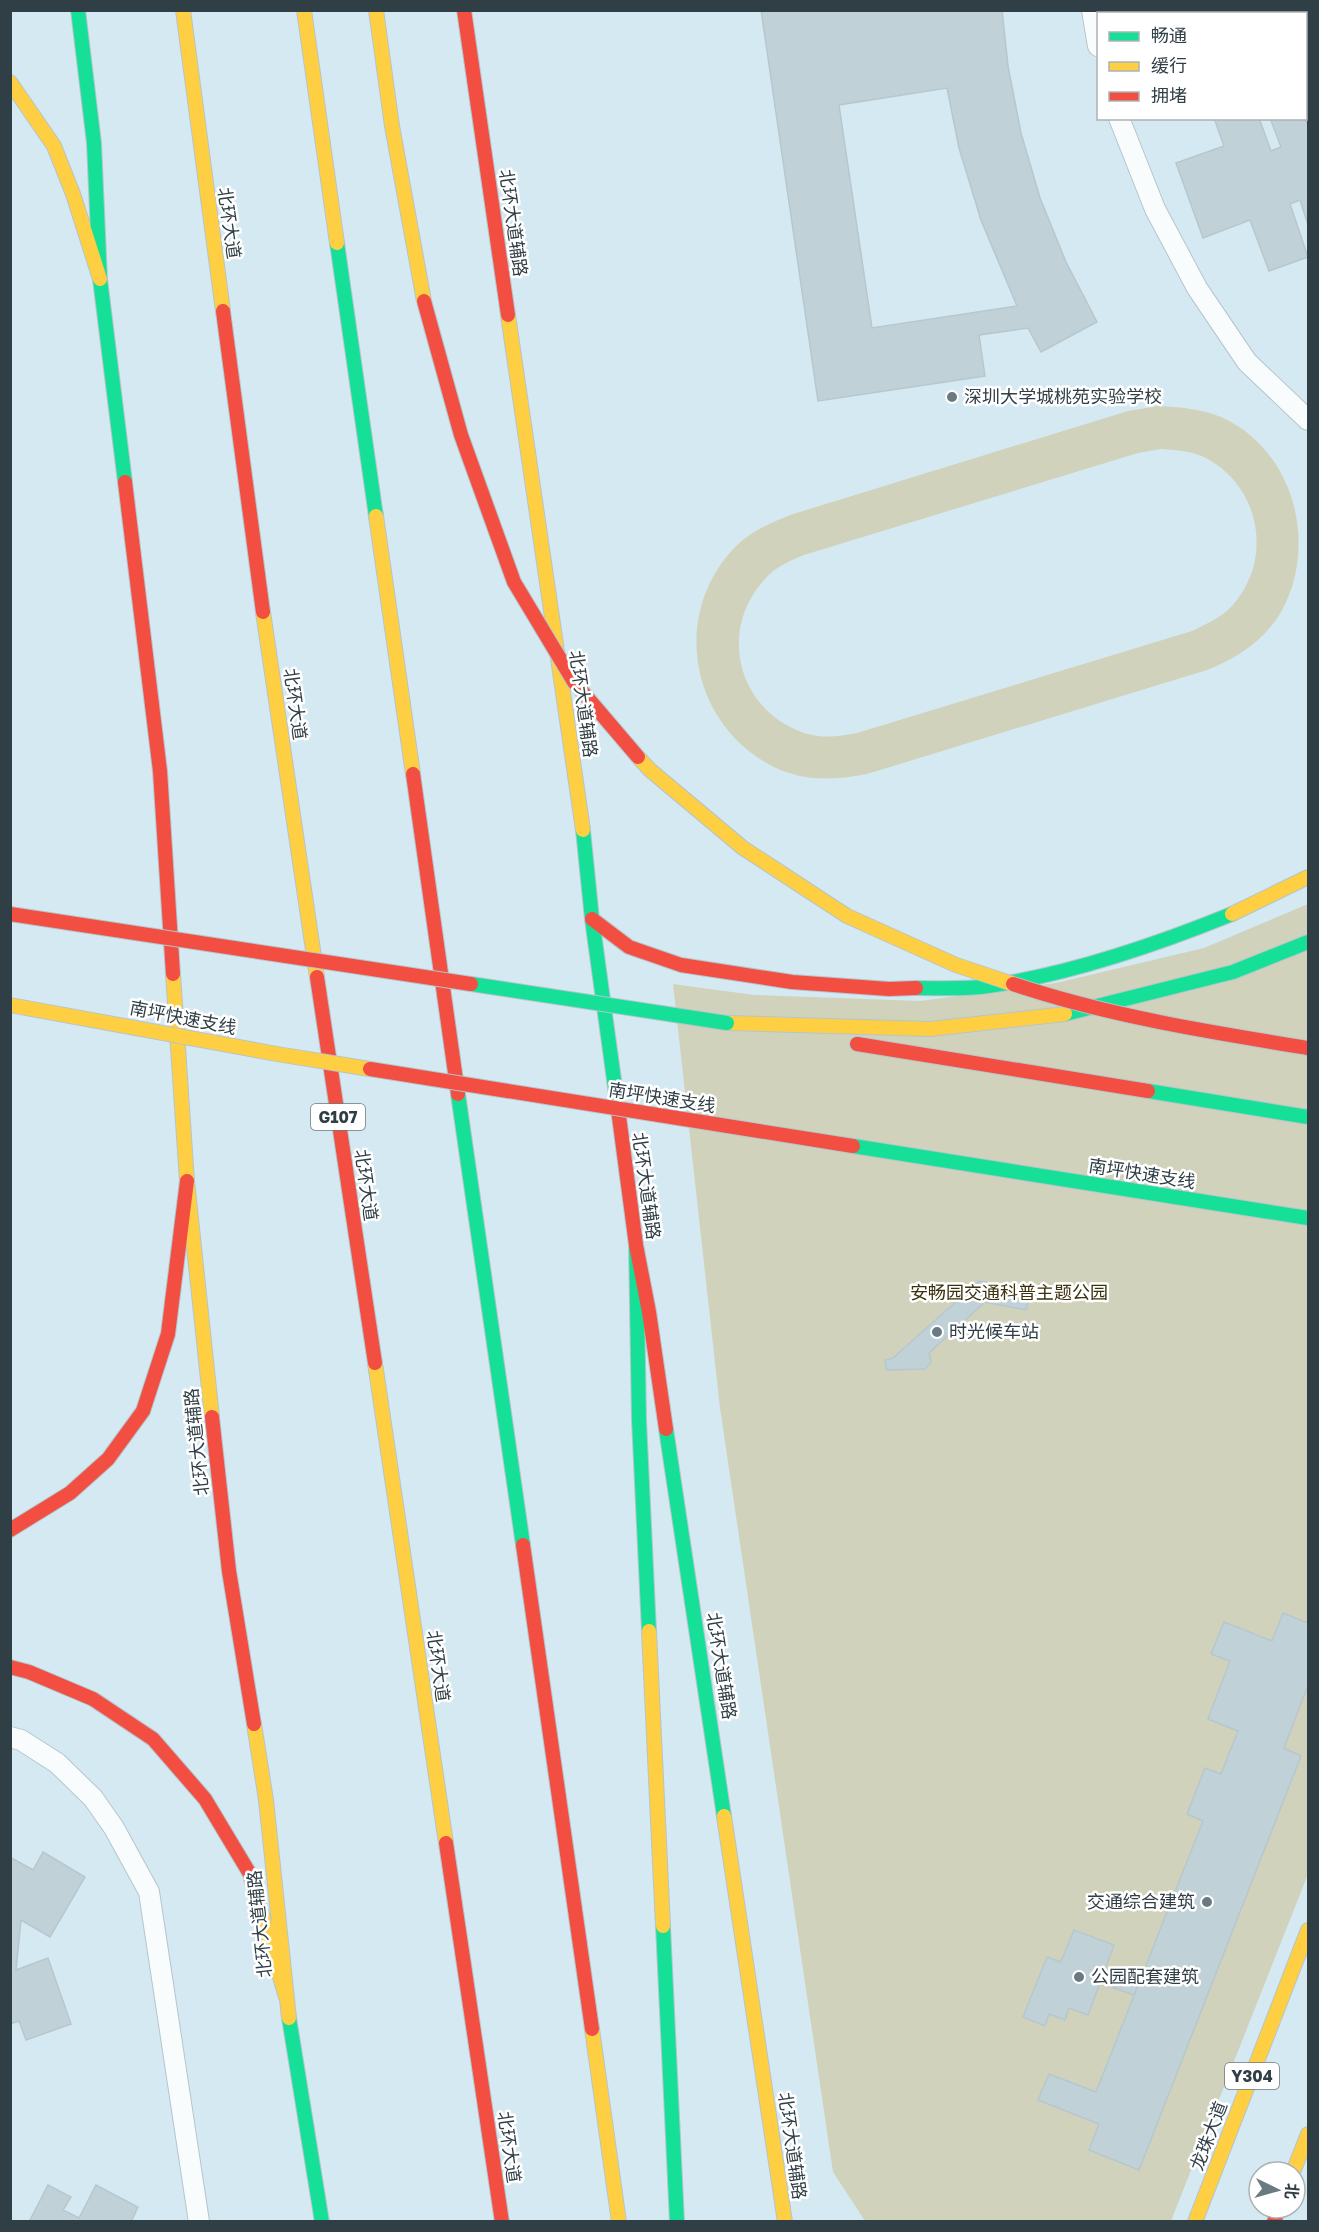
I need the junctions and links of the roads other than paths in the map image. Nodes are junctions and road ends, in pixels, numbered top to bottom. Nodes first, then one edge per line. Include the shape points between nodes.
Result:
1 (78, 10) edge
2 (183, 10) edge
3 (304, 10) edge
4 (376, 10) edge
5 (464, 10) edge
6 (1092, 10) edge
7 (1097, 40) edge
8 (10, 82) edge
9 (1120, 120) edge
10 (100, 279) junction
11 (1308, 420) edge
12 (1308, 877) edge
13 (10, 914) edge
14 (592, 919) junction
15 (1308, 942) edge
16 (10, 1005) edge
17 (727, 1023) junction
18 (1308, 1048) edge
19 (1308, 1117) edge
20 (187, 1181) junction
21 (1308, 1218) edge
22 (636, 1245) junction
23 (10, 1530) edge
24 (10, 1667) edge
25 (10, 1737) edge
26 (1308, 1930) edge
27 (286, 1997) junction
28 (1308, 2134) edge
29 (1298, 2160) edge
30 (199, 2222) edge
31 (322, 2222) edge
32 (502, 2222) edge
33 (619, 2222) edge
34 (677, 2222) edge
35 (785, 2222) edge
36 (1195, 2222) edge

1 - 10 main road, 北环大道辅路 via 94,142
2 - 32 main road, 北环大道 / G107 via 267,638
3 - 33 main road
4 - 18 main road, bridge via 423,298 461,435 485,503 514,582 574,682 650,770 743,848 847,916 956,965 1061,1000 1225,1035
5 - 14 main road, 北环大道辅路 via 584,839
6 - 7 lane
8 - 10 main road via 54,146
9 - 11 lane via 1155,210 1197,288 1247,362
10 - 20 main road, 北环大道辅路 via 160,771
12 - 14 main road via 1180,935 1071,969 980,987 889,988 792,982 681,965 628,947
13 - 17 main road, bridge
14 - 22 main road, 北环大道辅路
15 - 17 main road, bridge via 1233,972 1073,1013 930,1029
16 - 21 main road, 南坪快速支线, bridge via 289,1056
17 - 19 main road
20 - 23 main road via 168,1334 143,1411 108,1459 70,1493
20 - 27 main road, 北环大道辅路 via 229,1571 266,1800
22 - 34 main road via 639,1420
22 - 35 main road, 北环大道辅路
24 - 27 main road via 93,1699 153,1738 205,1799 250,1874
25 - 30 lane via 57,1763 93,1798 148,1892
26 - 36 main road, 龙珠大道 / Y304
27 - 31 main road, 北环大道辅路
28 - 29 main road

